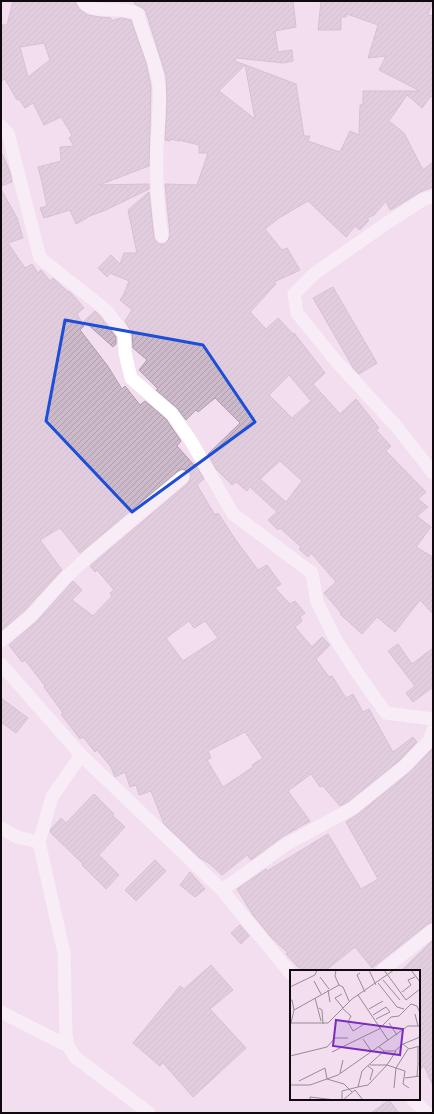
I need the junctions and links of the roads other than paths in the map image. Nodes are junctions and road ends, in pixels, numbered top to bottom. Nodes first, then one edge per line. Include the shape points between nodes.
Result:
1 (83, 1) edge
2 (1, 126) edge
3 (433, 197) edge
4 (162, 236) dead end
5 (433, 473) edge
6 (183, 477) dead end
7 (1, 641) edge
8 (1, 664) edge
9 (433, 719) edge
10 (433, 730) edge
11 (81, 755) junction
12 (1, 828) edge
13 (39, 842) junction
14 (222, 890) junction
15 (433, 930) edge
16 (383, 970) edge
17 (290, 973) edge
18 (1, 1012) edge
19 (68, 1046) junction
20 (413, 1100) edge
21 (149, 1113) edge
22 (427, 1113) edge

1 - 4 street via 90,8 132,11 138,14 140,19 158,84 157,196
2 - 9 street via 8,134 40,258 106,310 124,334 131,378 172,414 234,514 312,573 317,602 336,640 386,713
3 - 5 street via 424,199 384,224 314,274 294,294 297,313 336,362 396,426
6 - 7 street via 90,555 63,580 31,616
8 - 11 street
10 - 14 street via 429,741 405,766 353,808 287,844
11 - 13 street via 52,797
11 - 14 street
12 - 13 street via 17,837
13 - 19 street via 64,953
14 - 17 street
15 - 16 street
18 - 19 street
19 - 21 street via 75,1057
20 - 22 street

